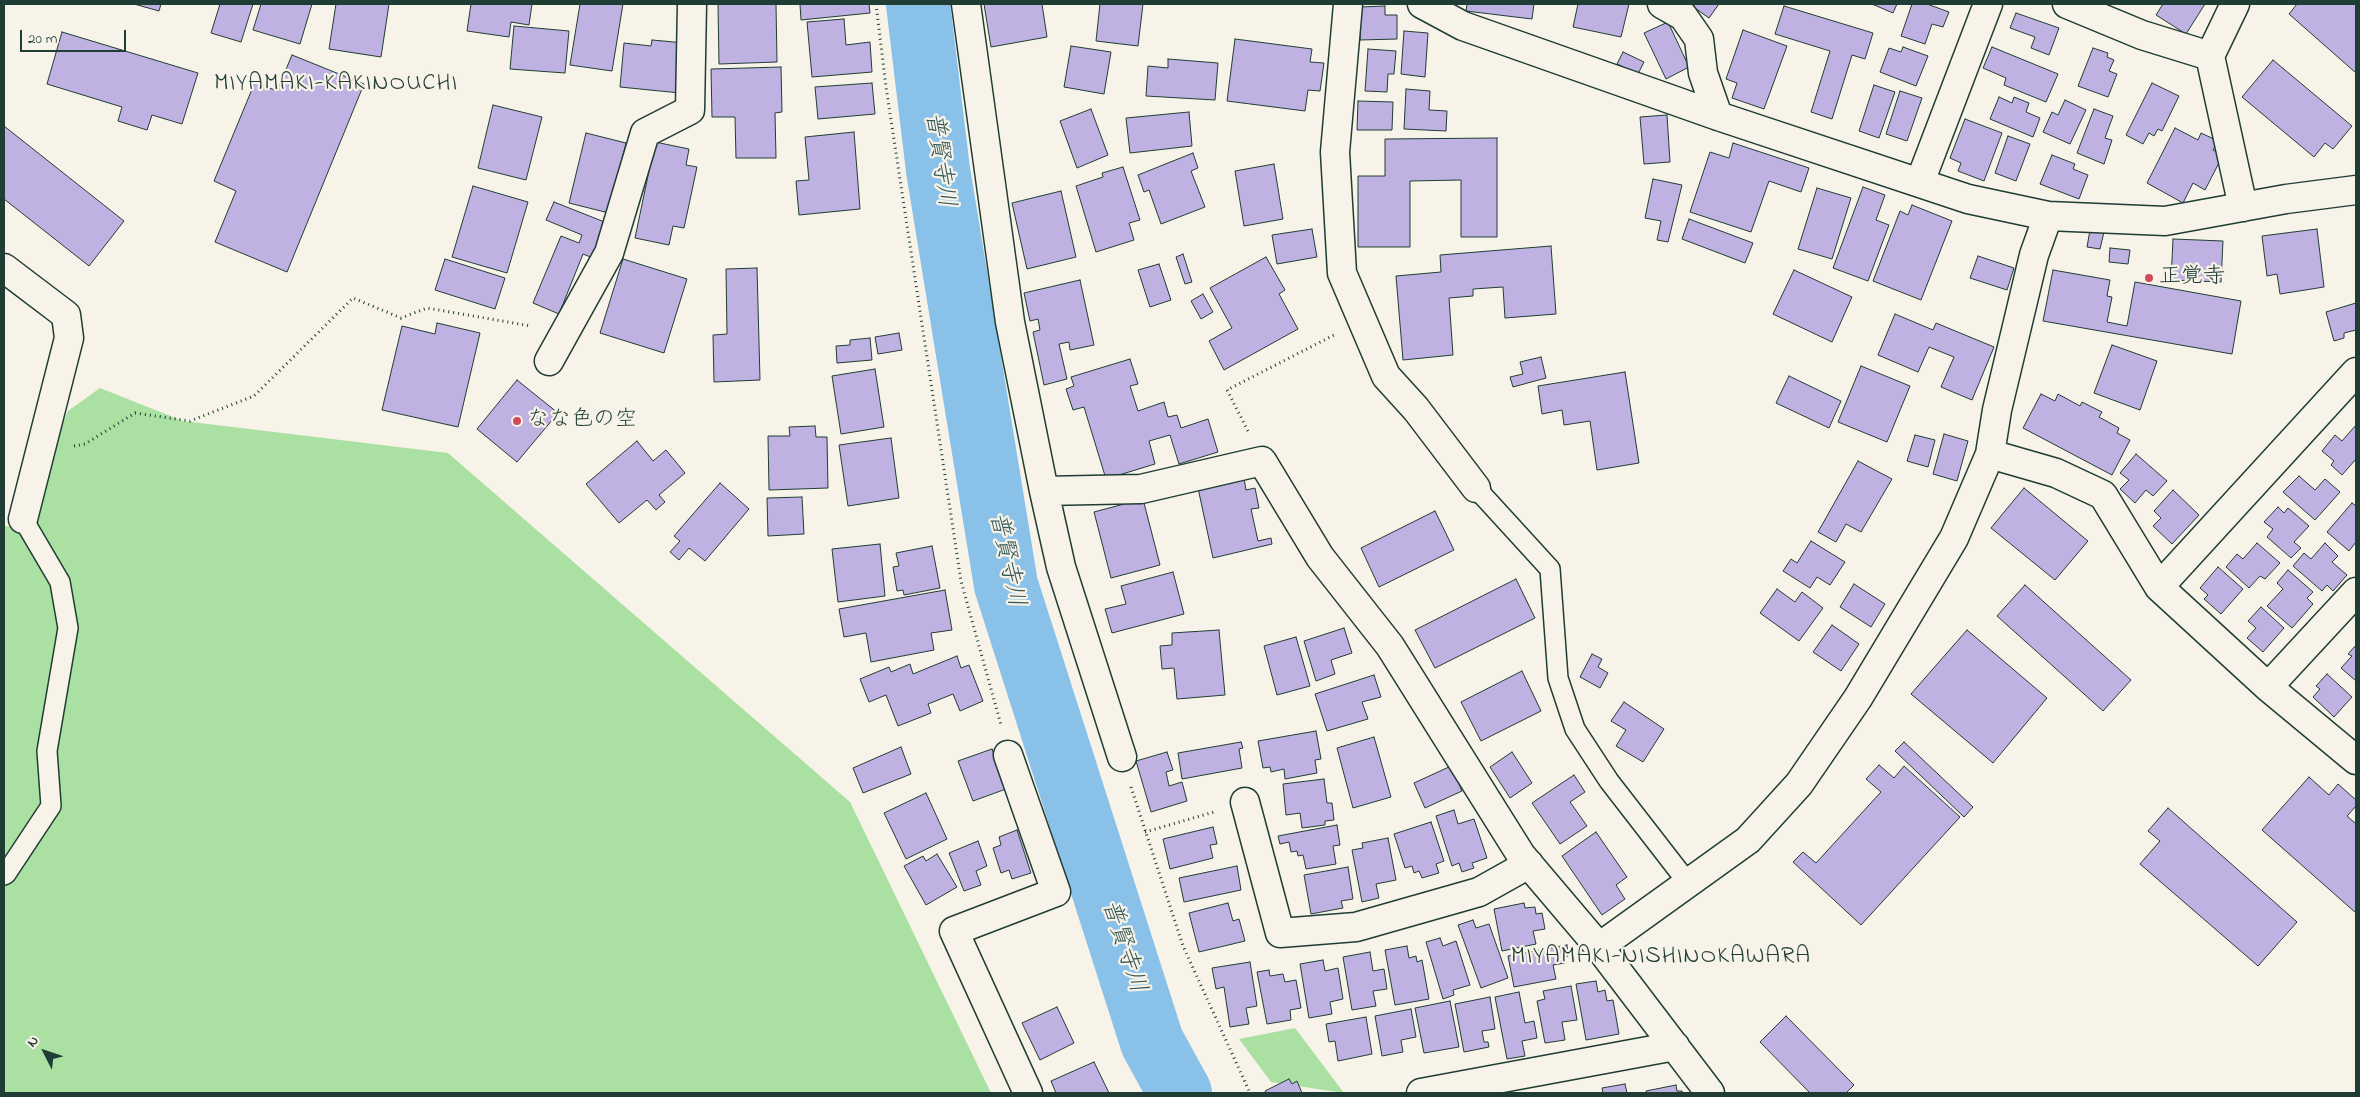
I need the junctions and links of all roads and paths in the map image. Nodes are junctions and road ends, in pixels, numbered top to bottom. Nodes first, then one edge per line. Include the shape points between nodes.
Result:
1 (692, 4) edge
2 (876, 4) edge
3 (966, 4) edge
4 (1348, 4) edge
5 (1422, 4) edge
6 (1662, 4) edge
7 (1988, 4) edge
8 (2067, 4) edge
9 (2235, 4) edge
10 (2210, 56) junction
11 (1718, 116) junction
12 (1920, 182) junction
13 (2356, 190) edge
14 (2243, 206) junction
15 (2048, 216) junction
16 (4, 268) edge
17 (1362, 321) junction
18 (566, 332) junction
19 (549, 362) dead end
20 (2356, 372) edge
21 (41, 451) junction
22 (1990, 454) junction
23 (1262, 460) junction
24 (1476, 488) joint
25 (1044, 490) junction
26 (23, 519) joint
27 (2159, 586) junction
28 (2356, 592) edge
29 (2268, 687) junction
30 (1008, 755) joint
31 (1122, 757) joint
32 (2356, 760) edge
33 (1245, 802) joint
34 (1145, 832) junction
35 (1529, 864) junction
36 (4, 875) edge
37 (1688, 883) junction
38 (1599, 947) junction
39 (1675, 1046) junction
40 (1028, 1093) edge
41 (1250, 1093) edge
42 (1421, 1093) edge
43 (1710, 1093) edge

1 - 18 street via 690,110 645,133 609,254
2 - 30 path via 962,581
3 - 25 street via 1010,322
4 - 17 street via 1335,152 1342,273
5 - 11 street via 1463,26
6 - 11 street via 1683,16 1699,39 1702,73
7 - 12 street
8 - 10 street via 2142,35
9 - 10 street
10 - 14 street
11 - 12 street
12 - 15 street via 1968,199
13 - 14 street
14 - 15 street via 2165,221
15 - 22 street via 2034,255 1997,410
16 - 21 street via 66,315 69,338
17 - 23 path via 1227,390
17 - 24 street via 1386,376 1416,409
18 - 19 street
18 - 21 path via 426,308 401,318 354,298 254,396 190,421 135,413 85,444
20 - 27 street
21 - 26 street
22 - 27 street via 2056,473 2103,495
22 - 37 street via 1954,538 1858,698 1799,784 1748,840
23 - 25 street via 1141,488
23 - 35 street via 1320,556 1390,646
24 - 37 lane via 1550,568 1558,678 1575,729 1609,781
25 - 31 street via 1061,567
26 - 36 lane via 60,582 68,628 47,751 51,806
27 - 29 street
28 - 29 street
29 - 32 street
30 - 40 street via 1056,892 954,931
31 - 34 path
33 - 34 path
33 - 35 street via 1280,933 1356,927 1479,892
34 - 41 path via 1183,946
35 - 38 street
37 - 38 street
38 - 39 street
39 - 42 street
39 - 43 street

